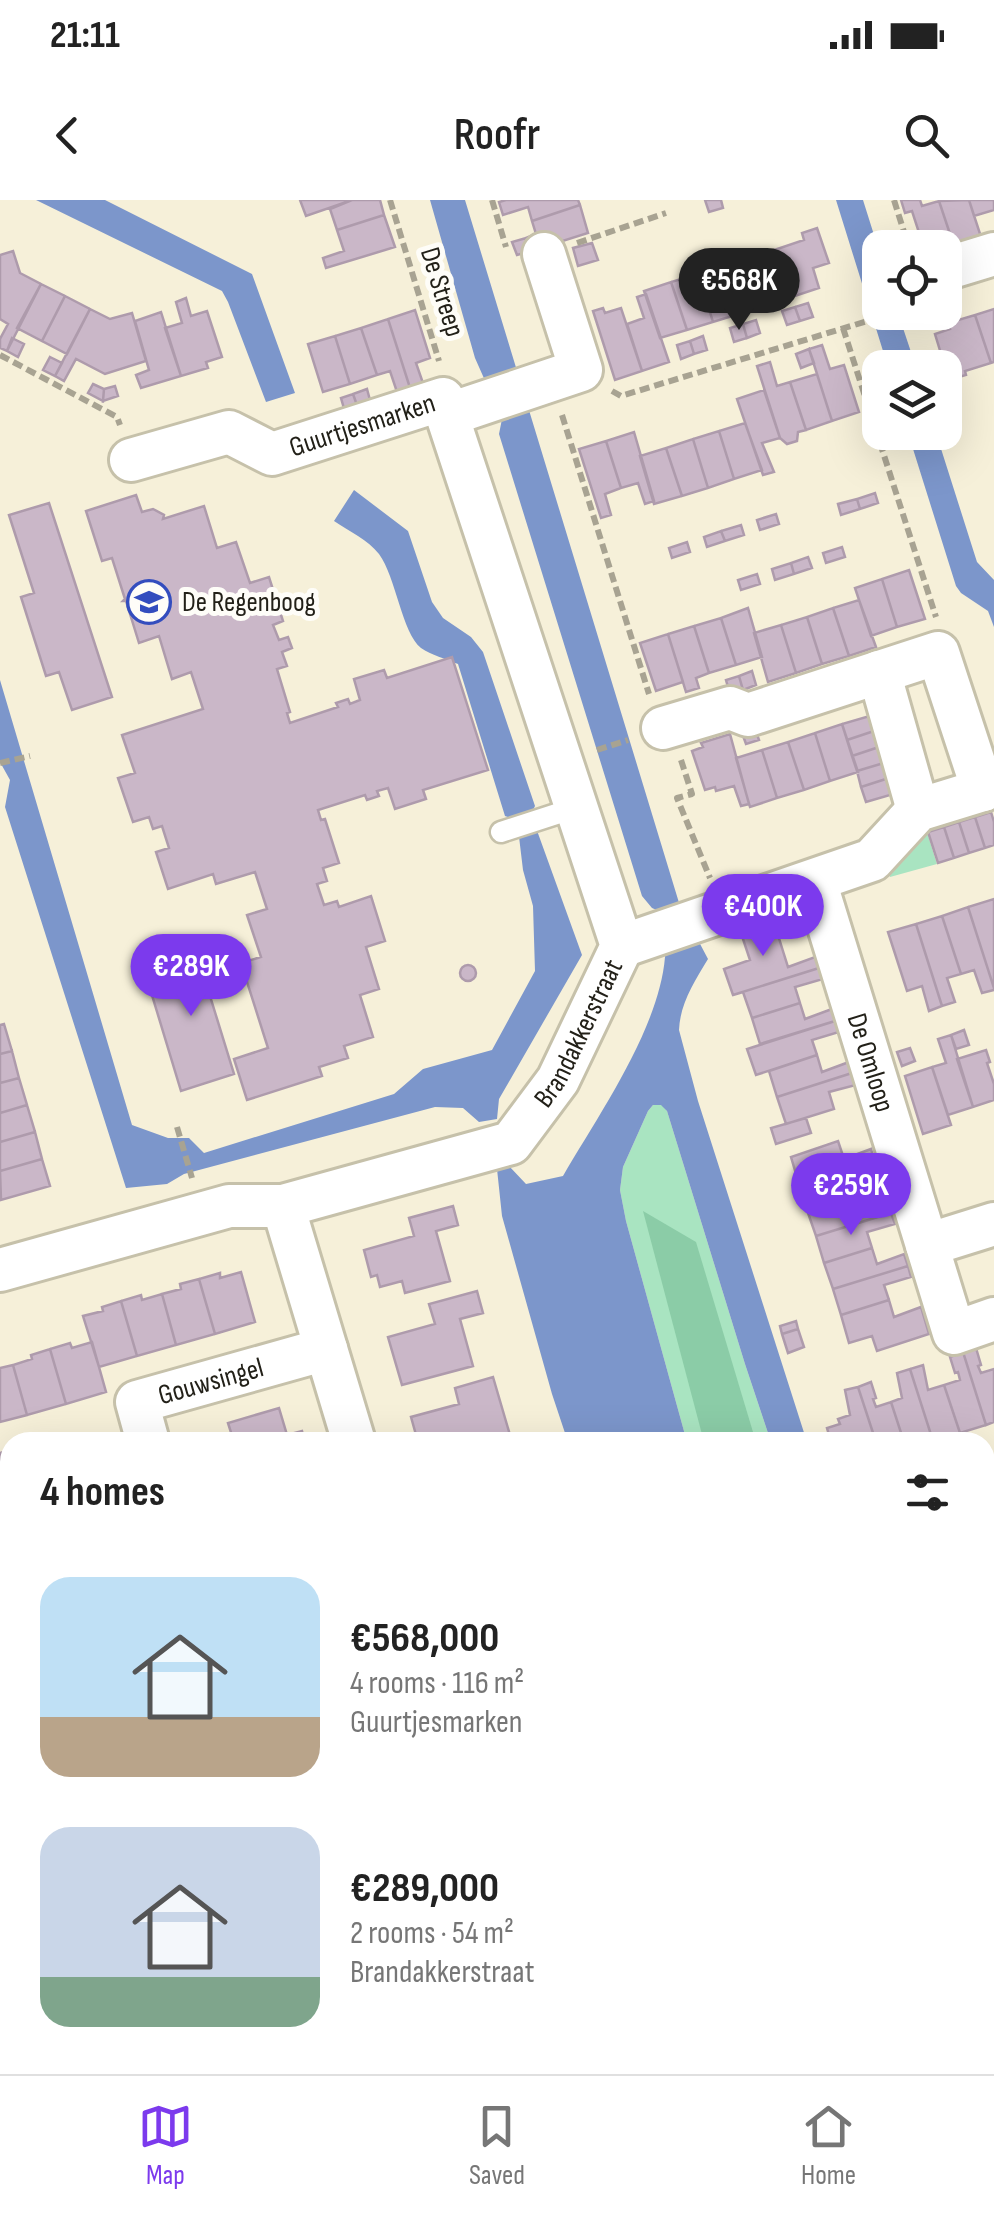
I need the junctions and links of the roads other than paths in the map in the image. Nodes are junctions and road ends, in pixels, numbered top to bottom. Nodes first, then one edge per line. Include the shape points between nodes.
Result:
1 (544, 254) dead end
2 (994, 254) edge
3 (962, 264) edge
4 (455, 406) junction
5 (131, 460) road end
6 (879, 672) junction
7 (668, 727) road end
8 (989, 787) edge
9 (918, 810) junction
10 (564, 812) junction
11 (501, 832) dead end
12 (815, 881) junction
13 (636, 942) junction
14 (282, 1206) junction
15 (994, 1224) edge
16 (927, 1245) junction
17 (0, 1270) edge
18 (994, 1318) edge
19 (326, 1349) junction
20 (145, 1432) edge
21 (351, 1432) edge

1 - 4 street, Guurtjesmarken via 558,377
2 - 3 street
4 - 5 street, Guurtjesmarken via 272,454 230,432
4 - 10 street, Brandakkerstraat
6 - 7 street via 748,715 730,708
6 - 8 street via 938,653
6 - 9 street
8 - 9 street
9 - 12 street via 872,860
10 - 11 lane
10 - 13 street, Brandakkerstraat
12 - 13 street
12 - 16 street, De Omloop
13 - 14 street, Brandakkerstraat via 558,1080 511,1142
14 - 17 street, Brandakkerstraat via 230,1206
14 - 19 street
15 - 16 street
16 - 18 street, De Omloop via 954,1332
19 - 20 street, Gouwsingel via 137,1402
19 - 21 street

